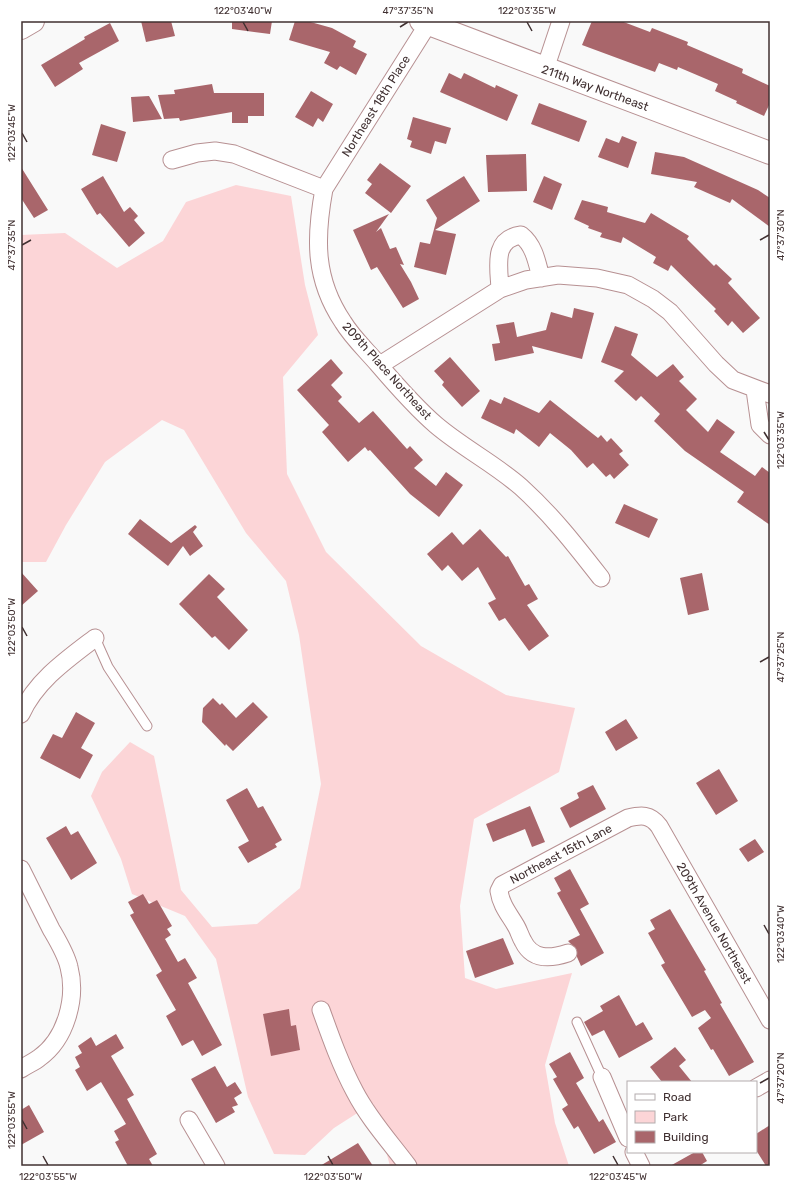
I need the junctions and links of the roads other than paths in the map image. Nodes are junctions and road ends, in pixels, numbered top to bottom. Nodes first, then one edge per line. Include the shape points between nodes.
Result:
1 (33, 21) edge
2 (561, 21) edge
3 (425, 22) edge
4 (21, 28) edge
5 (545, 69) junction
6 (770, 153) edge
7 (172, 160) dead end
8 (324, 189) junction
9 (541, 278) junction
10 (500, 289) junction
11 (380, 366) junction
12 (763, 392) edge
13 (770, 435) edge
14 (601, 578) dead end
15 (95, 638) joint
16 (21, 714) edge
17 (147, 726) dead end
18 (659, 826) joint
19 (21, 869) edge
20 (568, 953) dead end
21 (321, 1010) dead end
22 (770, 1020) edge
23 (577, 1022) dead end
24 (21, 1069) edge
25 (602, 1077) joint
26 (770, 1080) edge
27 (757, 1087) edge
28 (189, 1120) dead end
29 (627, 1136) edge
30 (216, 1166) edge
31 (408, 1166) edge

1 - 4 street
2 - 5 street
3 - 5 street, 211th Way Northeast
3 - 8 street, Northeast 18th Place
5 - 6 street, 211th Way Northeast
7 - 8 street via 215,151 234,154
8 - 11 street, 209th Place Northeast via 318,218 317,241 325,287 343,324
9 - 10 street
9 - 10 street via 528,240 521,235 513,236 505,241 500,249
9 - 12 street via 558,275 597,278 628,286 653,299 670,312 733,380
10 - 11 street
11 - 14 street, 209th Place Northeast via 436,425 460,444 496,466 556,520
12 - 13 street via 760,424
15 - 16 street via 45,679 26,702
15 - 17 lane via 108,667
18 - 20 street, Northeast 15th Lane via 648,816 628,818 502,885 499,891 506,913 531,952 554,958
18 - 22 street, 209th Avenue Northeast
19 - 24 street via 69,967 72,984 70,1008 63,1027 40,1058
21 - 31 street via 335,1049 355,1092
23 - 25 lane
25 - 29 street
26 - 27 street
28 - 30 street

